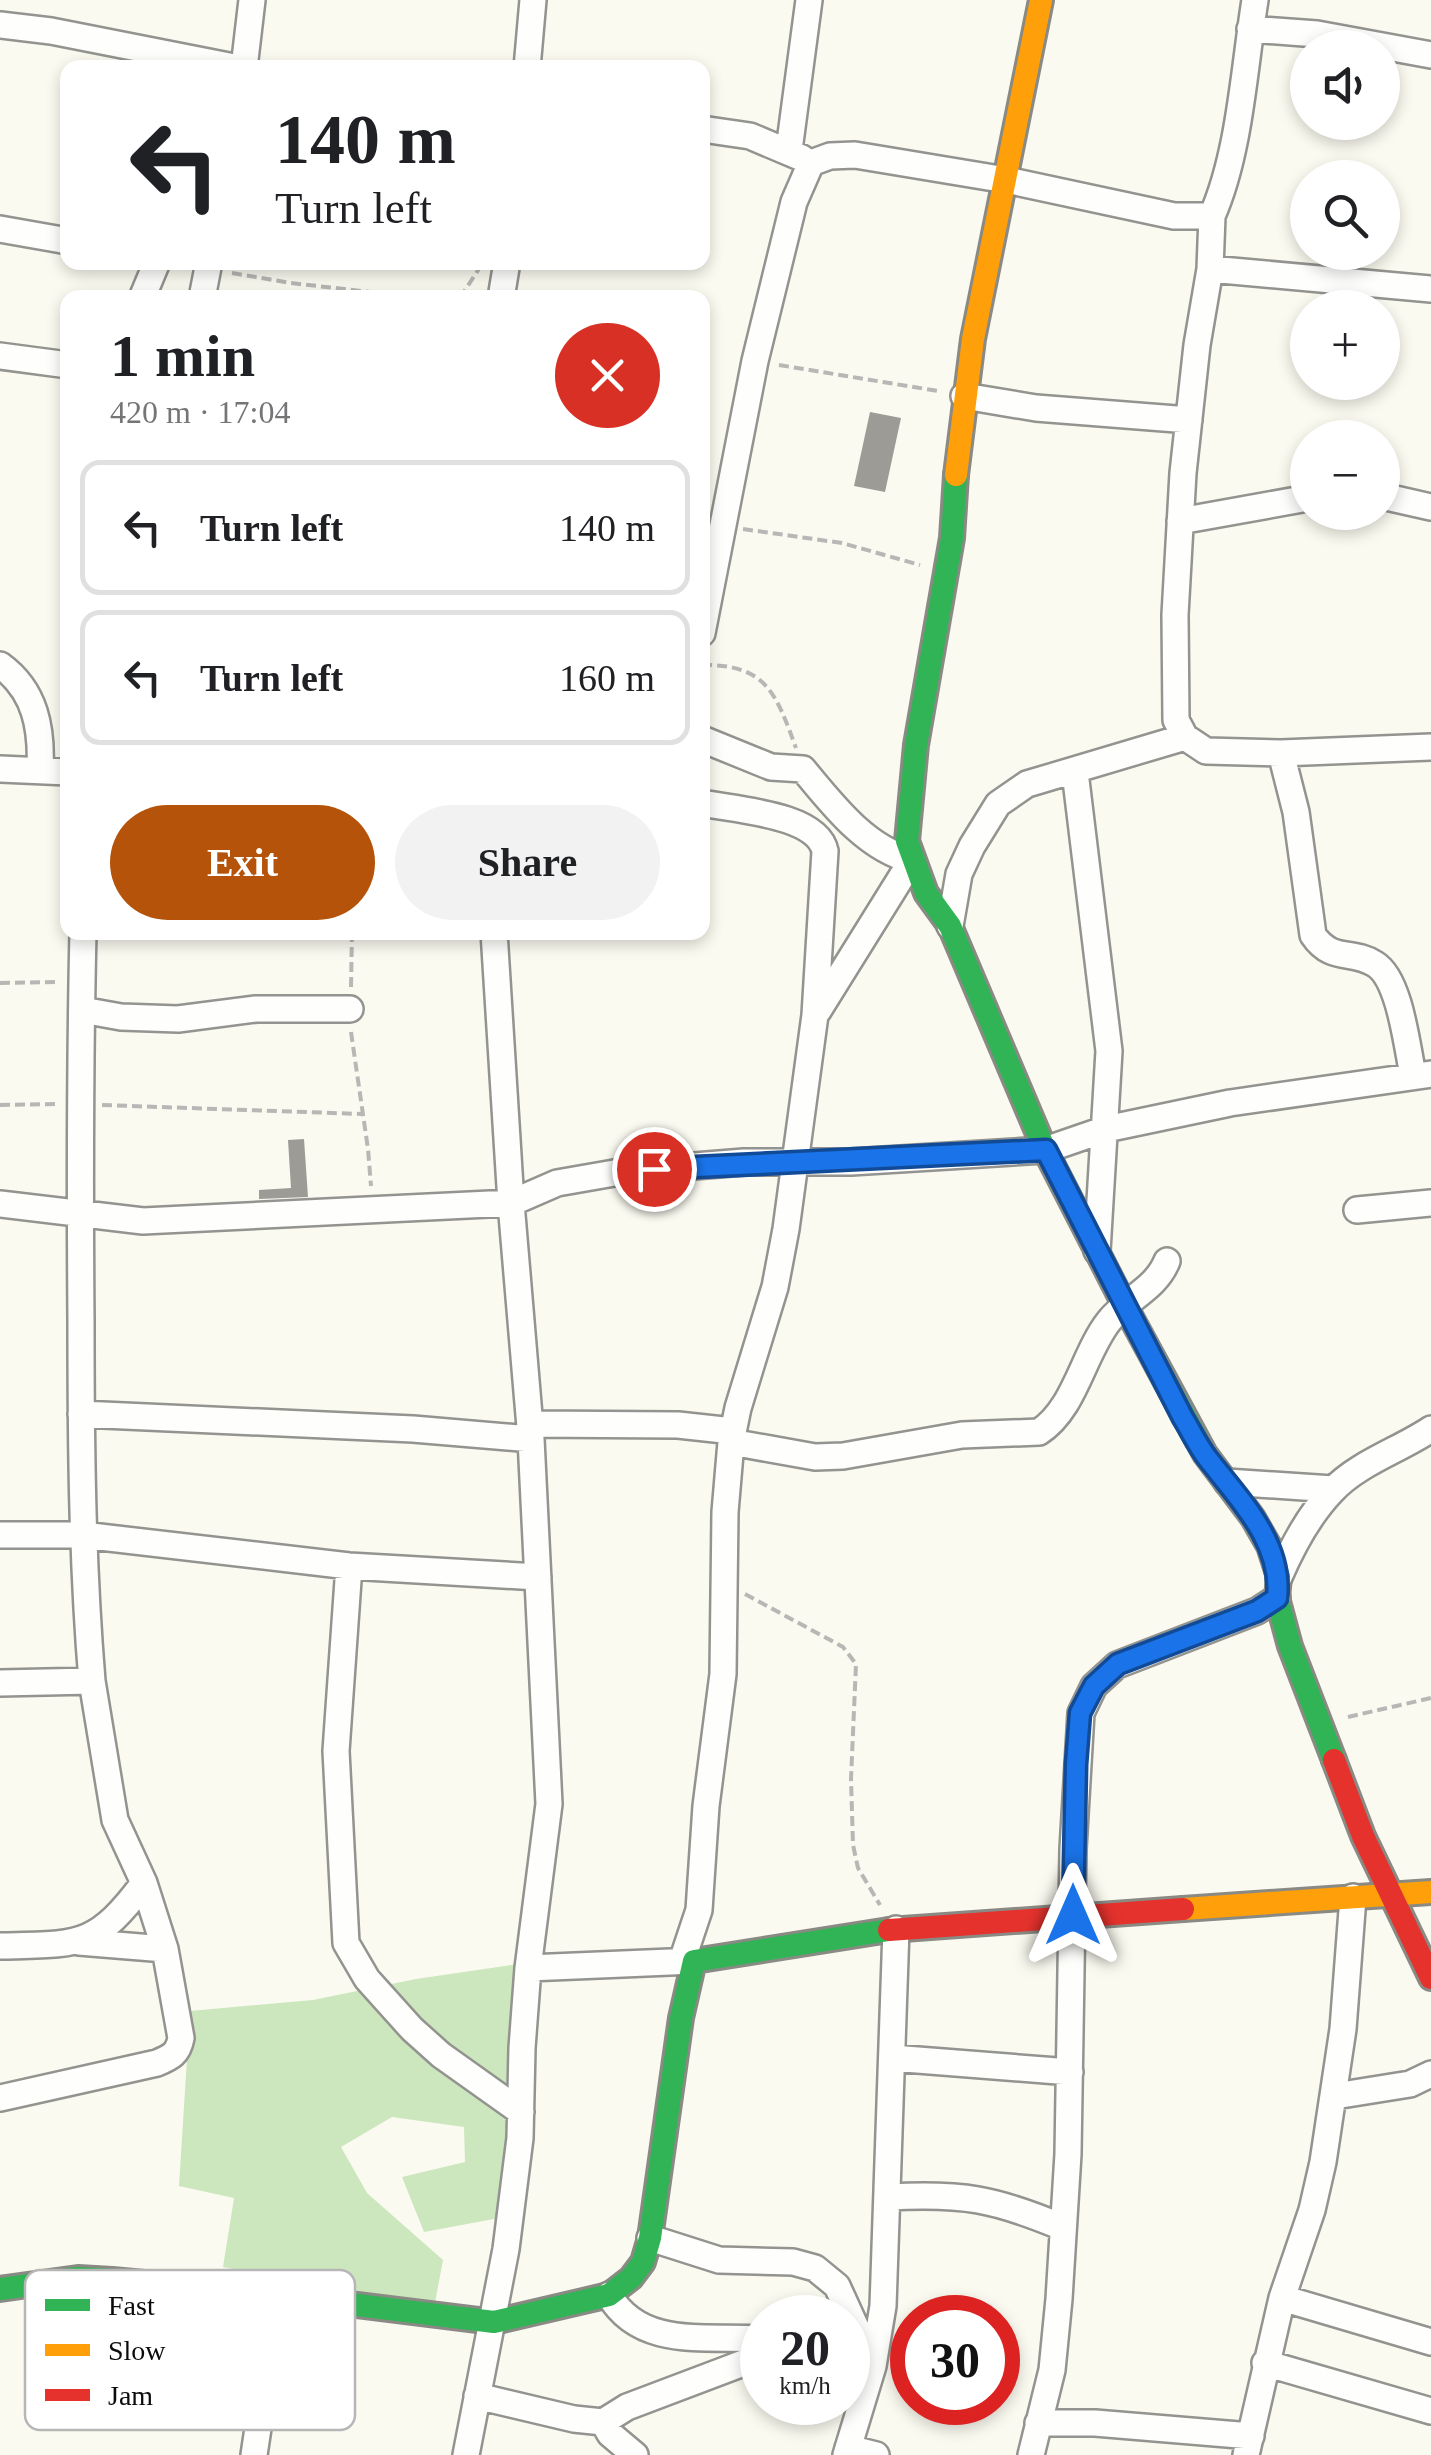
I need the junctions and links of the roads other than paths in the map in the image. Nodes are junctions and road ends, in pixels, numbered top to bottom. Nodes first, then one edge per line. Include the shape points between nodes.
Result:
1 (252, 0) edge
2 (533, 0) edge
3 (809, 0) edge
4 (1041, 0) edge
5 (1255, 0) edge
6 (0, 25) edge
7 (1250, 29) junction
8 (1431, 55) edge
9 (200, 60) edge
10 (242, 60) edge
11 (528, 60) edge
12 (710, 130) edge
13 (800, 156) junction
14 (1006, 180) junction
15 (1212, 216) junction
16 (0, 229) edge
17 (60, 239) edge
18 (1210, 269) junction
19 (1431, 289) edge
20 (0, 356) edge
21 (60, 364) edge
22 (964, 396) junction
23 (1189, 420) junction
24 (1400, 500) edge
25 (1290, 501) edge
26 (1431, 508) edge
27 (1180, 521) junction
28 (710, 594) edge
29 (0, 666) edge
30 (1185, 738) junction
31 (710, 742) edge
32 (1431, 747) edge
33 (1280, 753) junction
34 (0, 769) edge
35 (40, 770) junction
36 (60, 771) edge
37 (1074, 772) junction
38 (710, 804) edge
39 (912, 860) junction
40 (950, 926) junction
41 (84, 940) edge
42 (495, 940) edge
43 (350, 1008) road end
44 (82, 1010) junction
45 (815, 1015) junction
46 (1422, 1074) edge
47 (1106, 1130) junction
48 (1046, 1150) junction
49 (794, 1162) junction
50 (511, 1203) junction
51 (1431, 1203) edge
52 (0, 1204) edge
53 (1357, 1210) dead end
54 (80, 1216) junction
55 (1097, 1251) junction
56 (1167, 1260) dead end
57 (1126, 1308) junction
58 (81, 1414) junction
59 (1428, 1427) edge
60 (530, 1432) junction
61 (732, 1436) junction
62 (1227, 1482) junction
63 (1333, 1490) junction
64 (0, 1535) edge
65 (83, 1535) junction
66 (349, 1566) junction
67 (538, 1577) junction
68 (1278, 1588) junction
69 (92, 1681) junction
70 (0, 1683) edge
71 (144, 1883) junction
72 (1431, 1892) edge
73 (1390, 1894) junction
74 (1353, 1897) junction
75 (1073, 1915) junction
76 (896, 1929) junction
77 (79, 1942) junction
78 (0, 1946) edge
79 (165, 1949) junction
80 (688, 1961) junction
81 (528, 1968) junction
82 (1431, 1978) edge
83 (892, 2058) junction
84 (1070, 2072) junction
85 (1431, 2074) edge
86 (1335, 2096) junction
87 (0, 2098) edge
88 (521, 2112) junction
89 (889, 2197) junction
90 (1062, 2227) junction
91 (650, 2238) junction
92 (25, 2286) edge
93 (0, 2290) edge
94 (609, 2295) junction
95 (841, 2295) edge
96 (1282, 2298) junction
97 (355, 2305) edge
98 (494, 2322) junction
99 (740, 2338) edge
100 (1431, 2342) edge
101 (870, 2360) edge
102 (1265, 2363) junction
103 (740, 2364) edge
104 (873, 2366) junction
105 (476, 2396) junction
106 (1431, 2412) edge
107 (603, 2422) junction
108 (1038, 2423) junction
109 (258, 2430) edge
110 (1249, 2445) edge
111 (847, 2452) edge
112 (254, 2455) edge
113 (466, 2455) edge
114 (635, 2455) edge
115 (876, 2455) edge
116 (1031, 2455) edge

1 - 10 street
2 - 11 street
3 - 13 street
4 - 14 street
5 - 7 street
6 - 9 street
7 - 8 street
7 - 15 street via 1229,158
12 - 13 street via 750,136
13 - 14 street via 855,155
13 - 28 street
14 - 15 street via 1174,216
14 - 22 street
15 - 18 street
16 - 17 street
18 - 19 street
18 - 23 street
20 - 21 street
22 - 23 street
22 - 39 street via 956,501 916,745 907,842
23 - 27 street
24 - 26 street
25 - 27 street
27 - 30 street via 1174,690
29 - 35 street via 26,692 38,718
30 - 33 street via 1206,751
30 - 37 street
31 - 39 street via 771,767 803,769 845,819 886,850
32 - 33 street
33 - 46 street via 1296,812 1313,936 1332,954 1374,963 1386,974
34 - 35 street
35 - 36 street
37 - 40 street via 1027,784 998,804 959,874
37 - 47 street via 1107,1034
38 - 45 street via 788,820 823,840
39 - 40 street
39 - 45 street
40 - 48 street
41 - 44 street
42 - 50 street
43 - 44 street via 256,1009 178,1019
44 - 54 street
45 - 49 street
46 - 47 street
47 - 48 street
47 - 55 street
48 - 49 street
48 - 55 street
49 - 50 street via 586,1176
49 - 61 street via 774,1287
50 - 54 street via 192,1221
50 - 60 street
51 - 53 street
52 - 54 street
54 - 58 street
55 - 57 street
56 - 57 street via 1154,1284
57 - 61 street via 1110,1319 1060,1410 1039,1432 962,1435 816,1457
57 - 62 street via 1190,1430
58 - 60 street
58 - 65 street
59 - 63 street
60 - 61 street via 678,1425
60 - 67 street
61 - 80 street via 723,1674 700,1910
62 - 63 street
62 - 68 street via 1269,1546
63 - 68 street via 1292,1548
64 - 65 street
65 - 66 street
65 - 69 street
66 - 67 street
66 - 88 street via 336,1752 346,1943 367,1979 412,2029
67 - 81 street via 549,1804
68 - 73 street via 1290,1646
68 - 75 street via 1257,1611 1118,1664 1094,1686 1080,1713
69 - 70 street
69 - 71 street via 114,1820
71 - 77 street via 108,1926
71 - 79 street
72 - 73 street
73 - 74 street
73 - 82 street
74 - 75 street
74 - 86 street
75 - 76 street
75 - 84 street
76 - 80 street
76 - 83 street
77 - 78 street
77 - 79 street
79 - 87 street via 181,2038 172,2057
80 - 81 street
80 - 91 street
81 - 88 street
83 - 84 street
83 - 89 street
84 - 90 street
85 - 86 street via 1410,2084
86 - 96 street via 1312,2210
88 - 98 street
89 - 90 street via 979,2198
89 - 104 street
90 - 108 street via 1054,2358
91 - 94 street via 631,2278
91 - 95 street via 719,2260 816,2268
92 - 93 street
94 - 98 street
94 - 99 street via 628,2319 660,2334
96 - 100 street
96 - 102 street
97 - 98 street
98 - 105 street
101 - 104 street
102 - 106 street
102 - 110 street
103 - 107 street via 627,2406
104 - 111 street
105 - 107 street
105 - 113 street
107 - 114 street
108 - 110 street via 1094,2423
108 - 116 street
109 - 112 street
111 - 115 street

